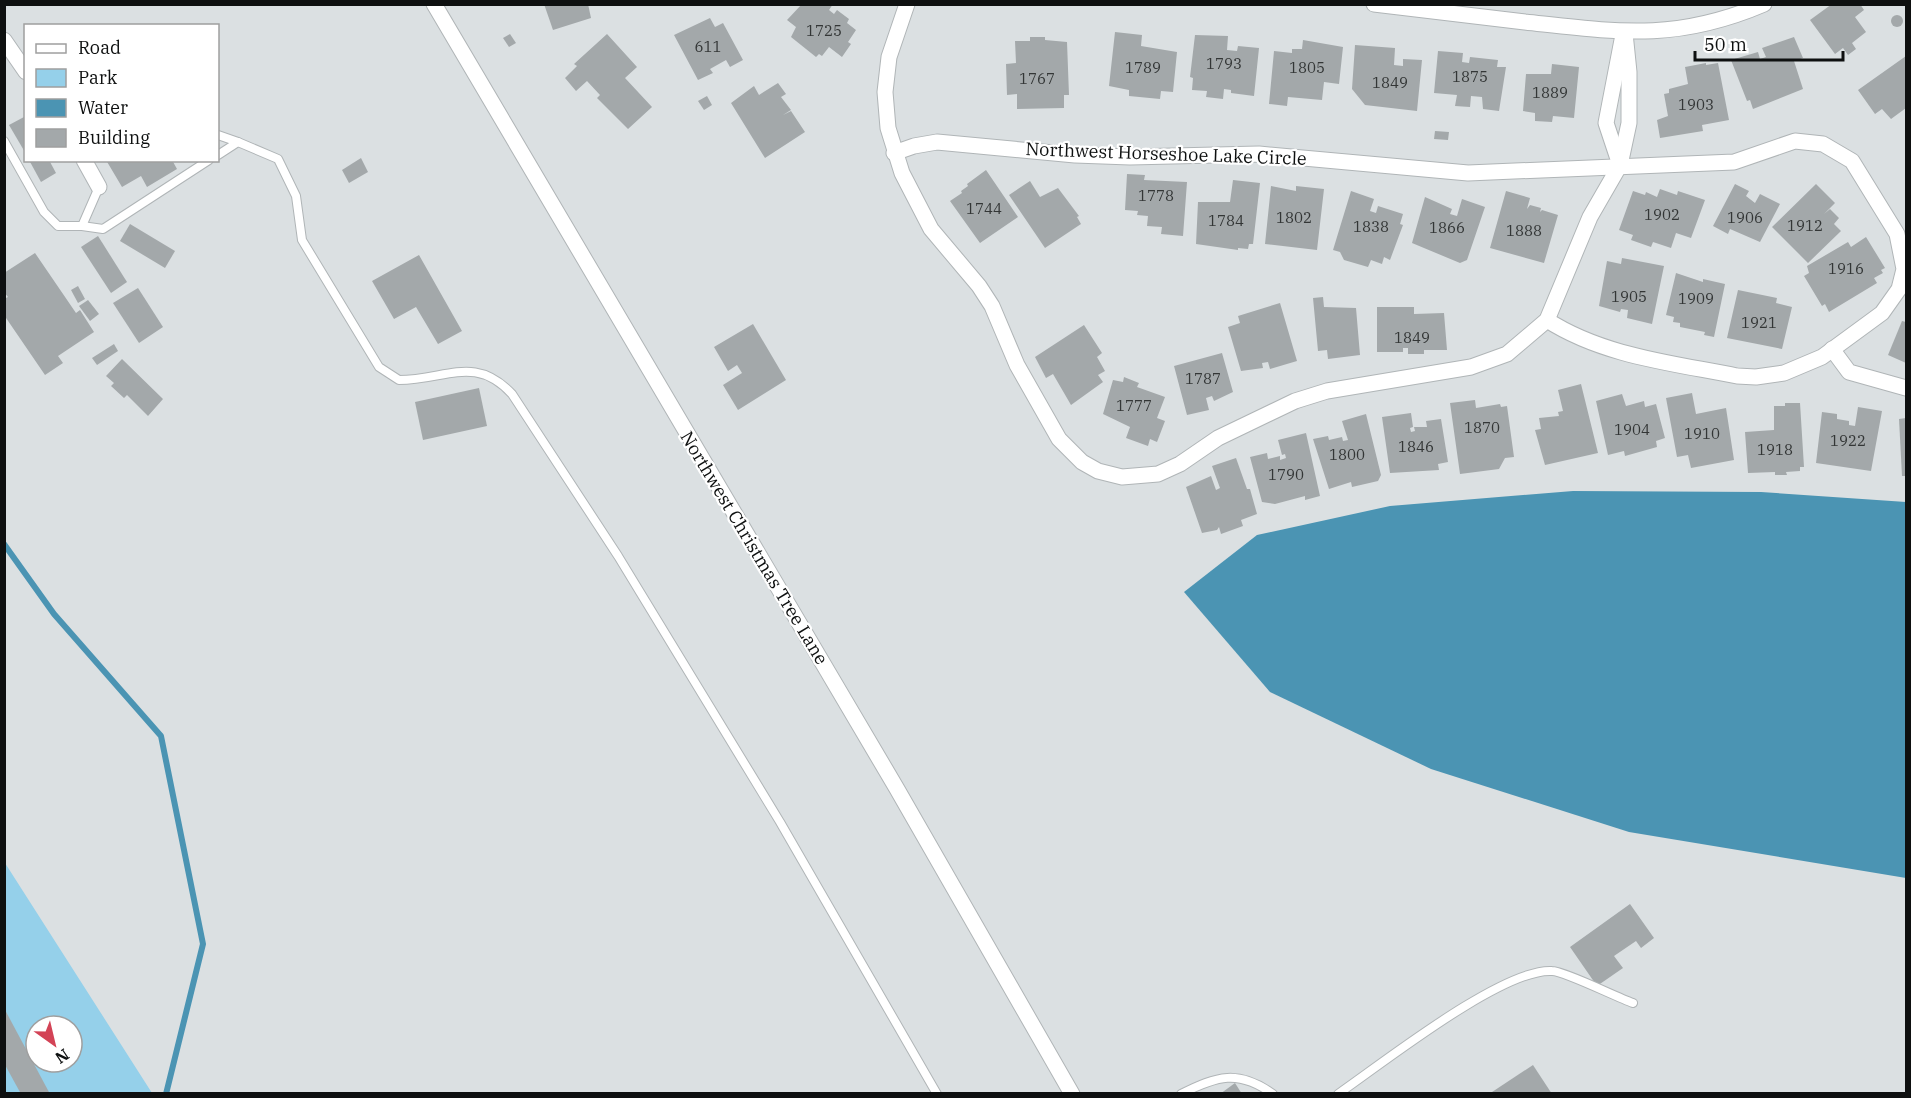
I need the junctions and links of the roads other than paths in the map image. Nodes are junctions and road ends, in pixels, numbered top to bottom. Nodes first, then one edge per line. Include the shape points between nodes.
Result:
1 (434, 4) edge
2 (907, 4) edge
3 (1374, 4) edge
4 (1764, 4) edge
5 (1624, 33) junction
6 (4, 40) edge
7 (24, 69) edge
8 (219, 135) edge
9 (4, 141) edge
10 (238, 142) junction
11 (894, 153) junction
12 (219, 154) edge
13 (85, 162) edge
14 (206, 162) edge
15 (1620, 165) junction
16 (99, 187) joint
17 (82, 225) junction
18 (1547, 320) junction
19 (1832, 349) junction
20 (1906, 388) edge
21 (1633, 1003) dead end
22 (937, 1094) edge
23 (1072, 1094) edge
24 (1181, 1094) edge
25 (1273, 1094) edge
26 (1338, 1094) edge

1 - 23 street, Northwest Christmas Tree Lane via 897,789
2 - 11 street via 890,57 885,92
3 - 5 street
4 - 5 street via 1742,14 1683,29
5 - 15 street via 1629,123
5 - 15 street via 1606,123
6 - 7 street
8 - 10 lane
9 - 17 lane via 44,212 58,226
10 - 12 lane
10 - 22 lane via 278,159 296,196 302,240 379,367 399,380 481,371 499,380 512,394 618,556 774,812
11 - 15 street, Northwest Horseshoe Lake Circle via 937,142 1075,155 1259,154 1468,173
11 - 18 street via 931,229 992,306 1017,365 1059,439 1082,462 1098,471 1122,477 1158,474 1218,438 1295,401 1327,391 1471,367 1507,354
13 - 16 street
14 - 17 lane via 103,229
15 - 18 street via 1590,218
15 - 19 street, Northwest Horseshoe Lake Circle via 1734,162 1796,141 1823,144 1852,161 1897,234 1904,269 1899,289 1882,313
16 - 17 lane
18 - 19 street, Northwest Horseshoe Lake Circle via 1569,334 1608,349 1737,376 1784,373
19 - 20 street via 1849,372
21 - 26 lane via 1553,970 1522,974 1482,995
24 - 25 lane via 1207,1080 1233,1076 1251,1080

